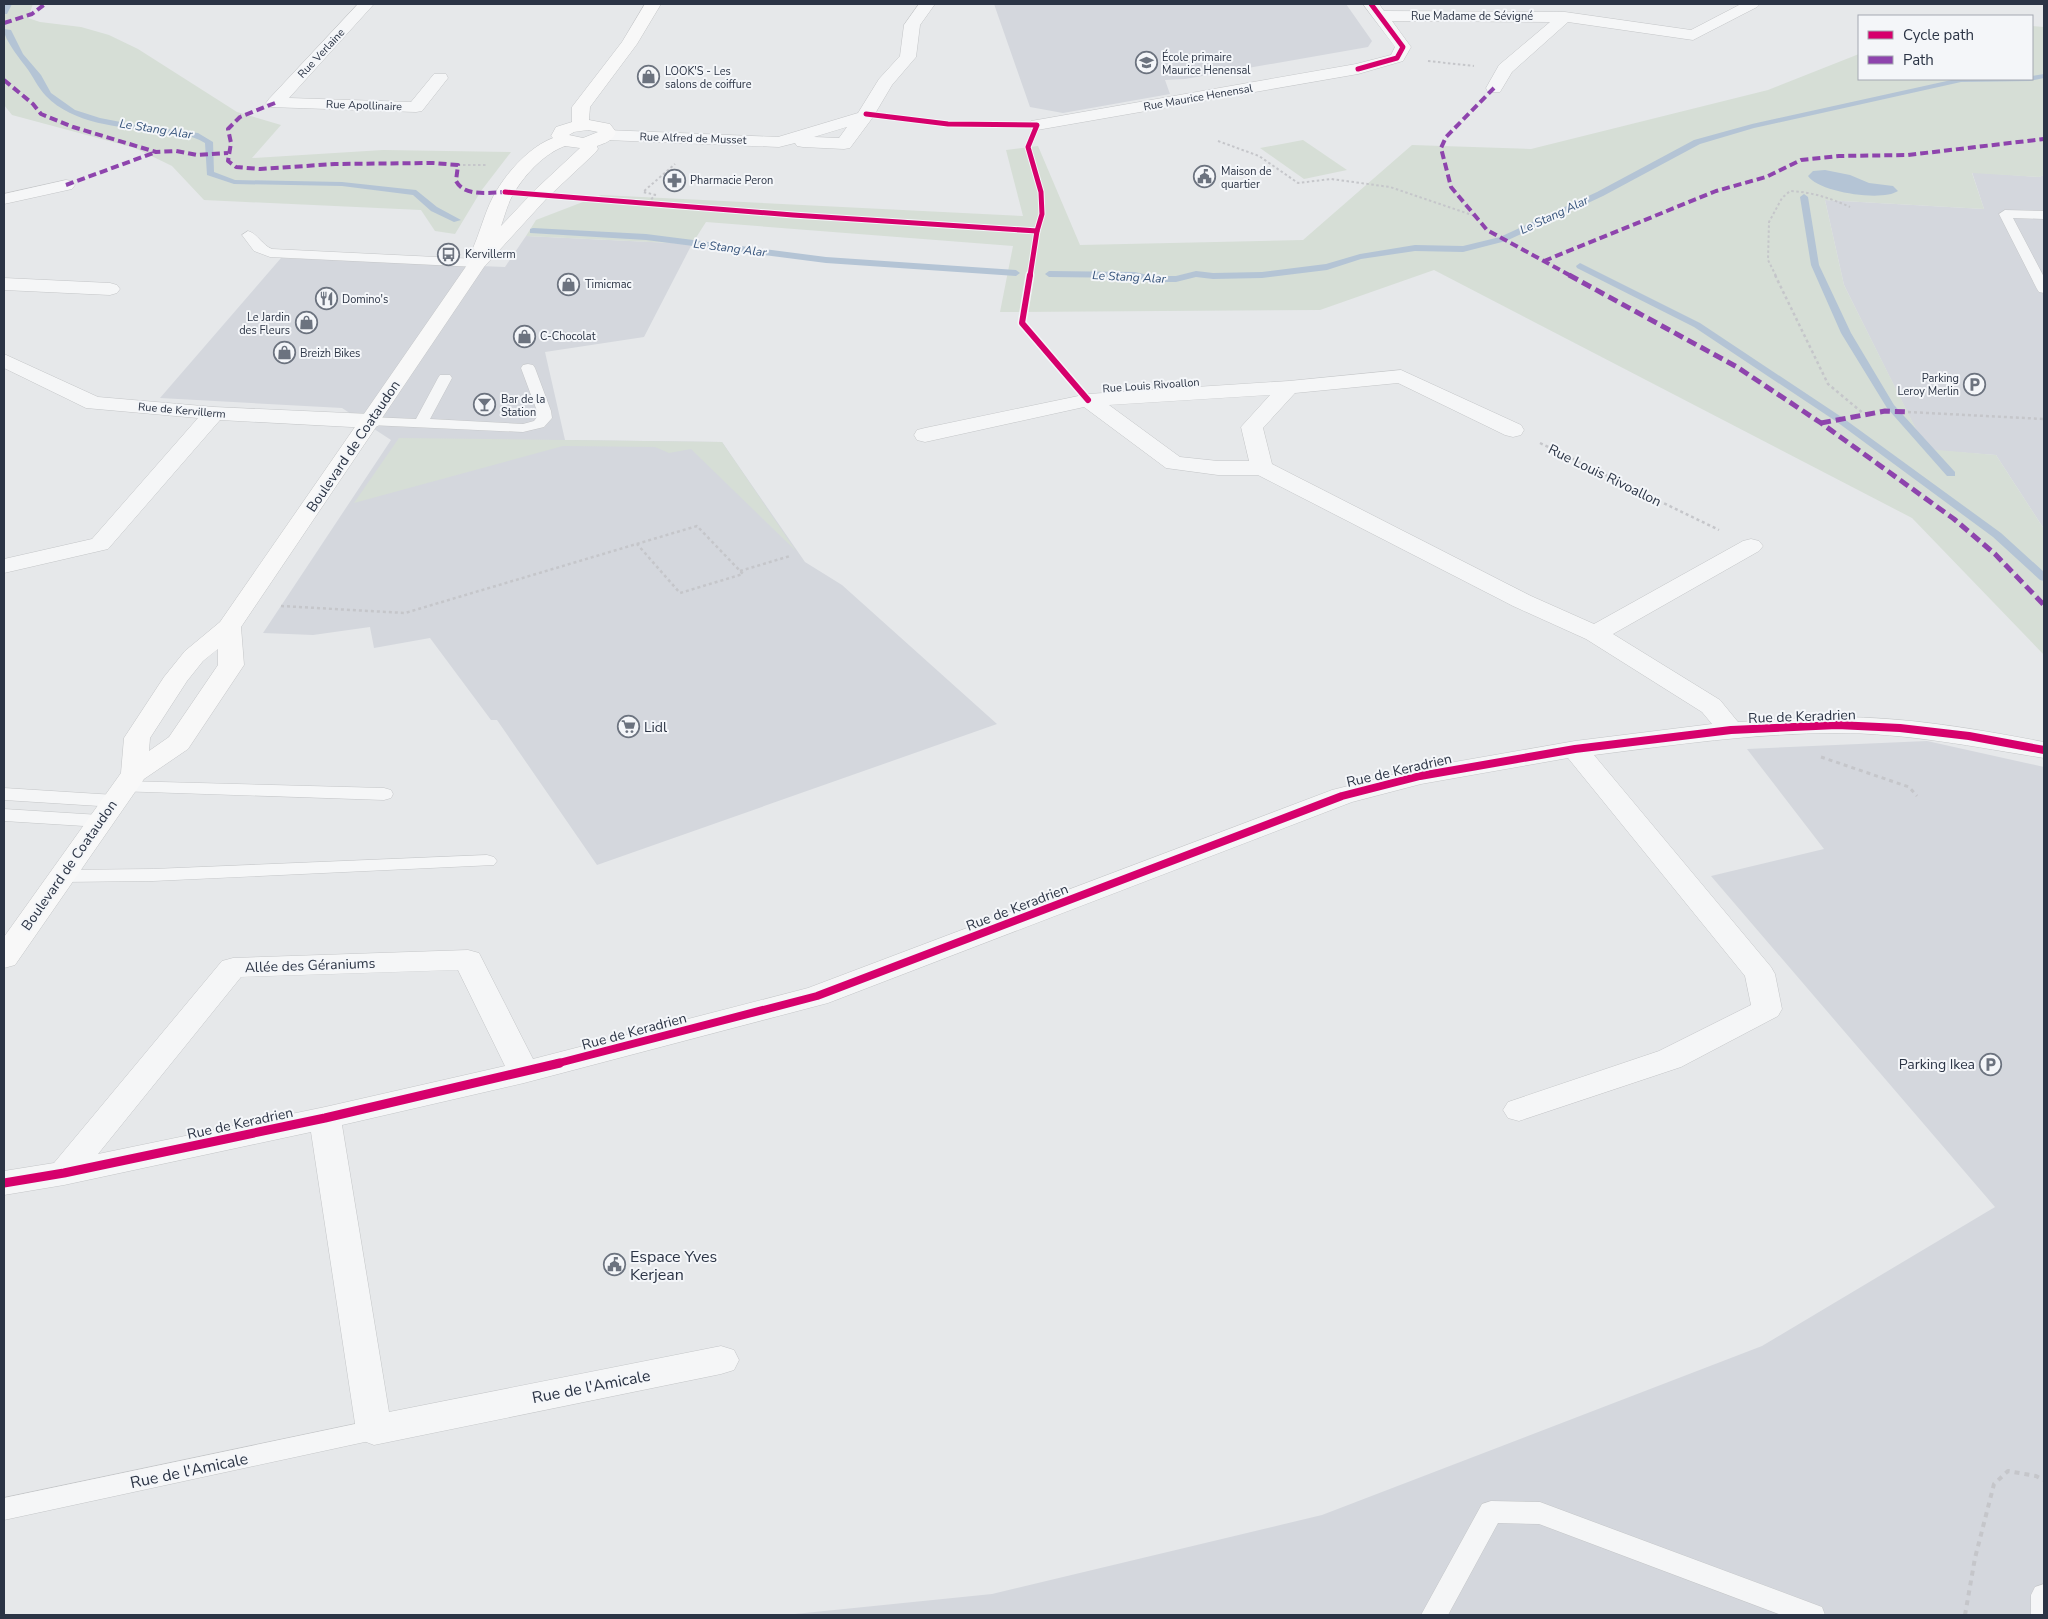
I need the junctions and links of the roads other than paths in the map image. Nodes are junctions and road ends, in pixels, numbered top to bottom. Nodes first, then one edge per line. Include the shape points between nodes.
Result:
1 (366, 4) edge
2 (653, 4) edge
3 (927, 4) edge
4 (1752, 4) edge
5 (1375, 10) edge
6 (1565, 17) junction
7 (440, 78) dead end
8 (1494, 88) dead end
9 (275, 102) joint
10 (1037, 124) dead end
11 (580, 125) junction
12 (606, 135) junction
13 (565, 140) junction
14 (587, 142) junction
15 (66, 185) dead end
16 (4, 199) edge
17 (2044, 215) edge
18 (248, 235) dead end
19 (477, 264) junction
20 (4, 284) edge
21 (110, 289) dead end
22 (2044, 289) edge
23 (4, 360) edge
24 (528, 368) dead end
25 (444, 378) dead end
26 (1288, 386) junction
27 (1088, 400) junction
28 (214, 413) junction
29 (370, 421) junction
30 (421, 423) junction
31 (1513, 430) road end
32 (926, 435) dead end
33 (1262, 468) junction
34 (1751, 546) road end
35 (4, 566) edge
36 (230, 628) junction
37 (1595, 634) junction
38 (1731, 730) junction
39 (1574, 748) junction
40 (2044, 750) edge
41 (4, 794) edge
42 (384, 794) dead end
43 (118, 796) junction
44 (4, 815) edge
45 (487, 861) dead end
46 (61, 876) junction
47 (7, 948) edge
48 (524, 1072) junction
49 (1519, 1110) dead end
50 (325, 1118) junction
51 (64, 1173) junction
52 (4, 1183) edge
53 (721, 1360) dead end
54 (374, 1430) junction
55 (4, 1509) edge
56 (2044, 1595) edge
57 (1434, 1615) edge
58 (1812, 1615) edge
59 (2044, 1615) edge

1 - 9 street, Rue Verlaine
2 - 11 main road via 629,44 581,107
3 - 12 street, Rue Alfred de Musset via 912,25 908,57 885,83 844,144
4 - 6 street, Rue Madame de Sévigné via 1693,35
5 - 6 street, Rue Madame de Sévigné
5 - 10 street, Rue Maurice Henensal via 1403,47 1397,58 1358,69
6 - 8 street, Rue Madame de Sévigné via 1505,69
7 - 9 street, Rue Apollinaire via 416,107
11 - 12 main road via 600,126 606,130
11 - 13 main road, Boulevard de Coataudon via 562,131 560,136
12 - 14 main road
13 - 14 main road
13 - 19 main road, Boulevard de Coataudon via 548,146 505,192
14 - 19 main road, Boulevard de Coataudon via 589,149 540,194
15 - 16 street
17 - 22 lane via 2005,214
18 - 19 lane via 258,248 270,253
19 - 29 main road, Boulevard de Coataudon
20 - 21 street
23 - 28 street, Rue de Kervillerm via 94,403
24 - 30 lane via 544,411 545,418 539,424 523,428
25 - 30 lane
26 - 27 street, Rue Louis Rivoallon
26 - 31 street, Rue Louis Rivoallon via 1401,376
26 - 33 street via 1252,427
27 - 32 street, Rue Louis Rivoallon
27 - 33 street, Rue Louis Rivoallon via 1174,463
28 - 29 street, Rue de Kervillerm
28 - 35 street via 100,544
29 - 30 lane
29 - 36 main road, Boulevard de Coataudon
33 - 37 street, Rue Louis Rivoallon
34 - 37 street
36 - 43 main road, Boulevard de Coataudon via 194,656 177,677 137,738
36 - 43 main road, Boulevard de Coataudon via 231,665 226,673 179,743
37 - 38 street, Rue Louis Rivoallon via 1712,706
38 - 39 street, Rue de Keradrien
38 - 40 street, Rue de Keradrien via 1837,725 1900,728 1969,736
39 - 48 street, Rue de Keradrien via 1420,776 1342,796 817,996
39 - 49 street via 1760,974 1767,1009 1670,1059
41 - 43 lane
42 - 43 lane
43 - 44 lane
43 - 46 main road, Boulevard de Coataudon
45 - 46 lane
46 - 47 main road, Boulevard de Coataudon
48 - 50 street, Rue de Keradrien
48 - 51 street, Allée des Géraniums via 468,960 233,968
50 - 51 street, Rue de Keradrien
50 - 54 street
51 - 52 street, Rue de Keradrien
53 - 54 street, Rue de l'Amicale
54 - 55 lane, Rue de l'Amicale
56 - 59 lane
57 - 58 lane via 1491,1512 1540,1513

